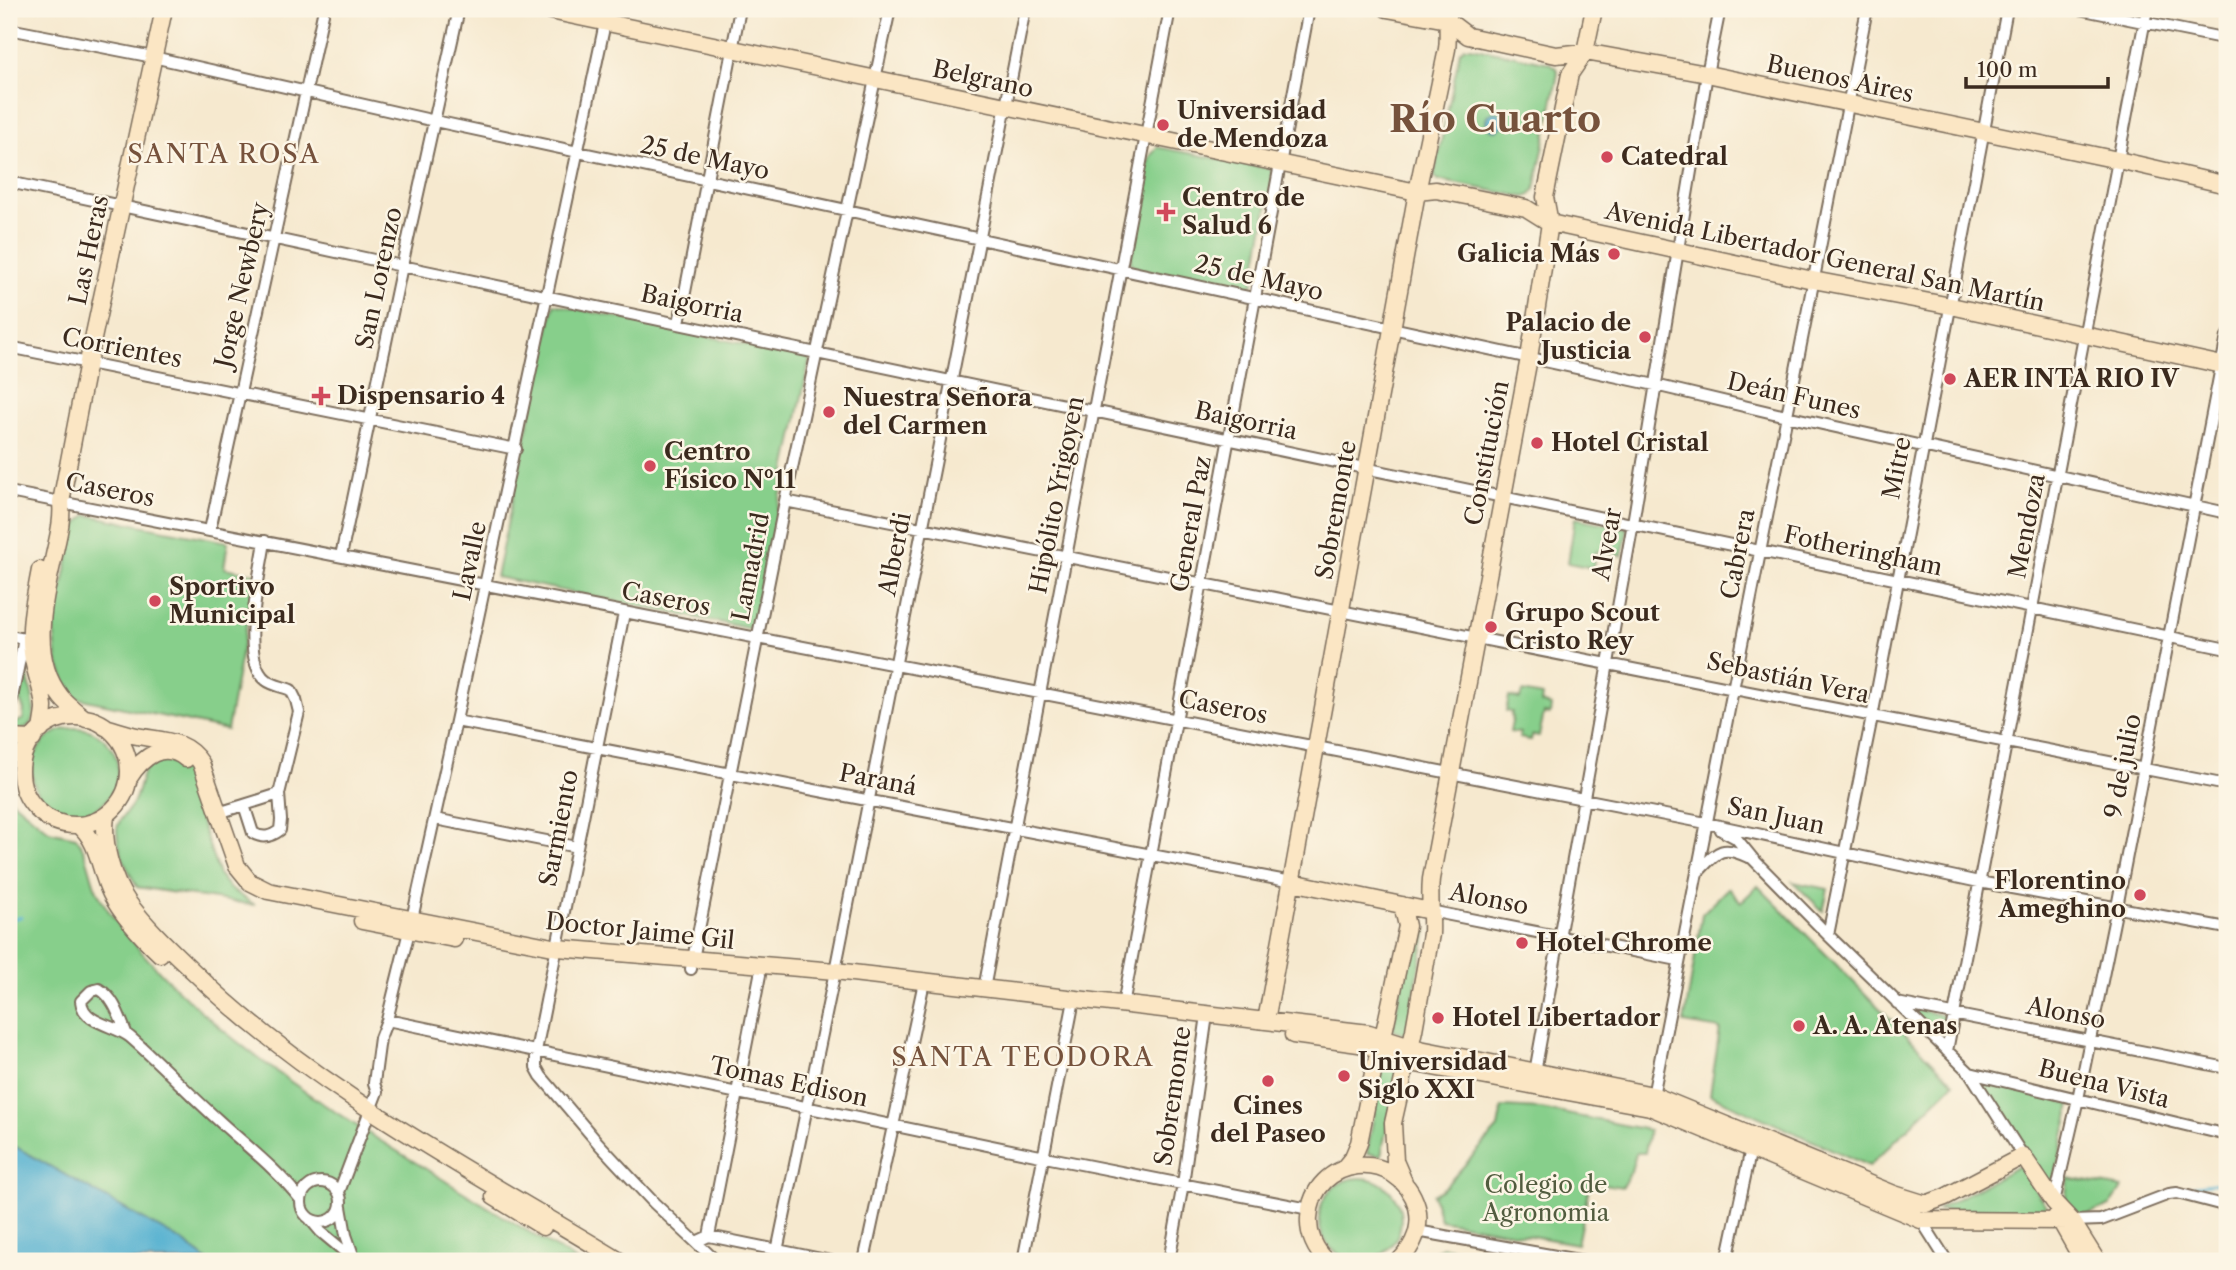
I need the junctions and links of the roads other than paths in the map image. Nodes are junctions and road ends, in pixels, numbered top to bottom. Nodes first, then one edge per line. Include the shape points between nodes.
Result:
1 (164, 9) edge
2 (324, 9) edge
3 (459, 9) edge
4 (541, 9) edge
5 (740, 9) edge
6 (890, 9) edge
7 (1025, 9) edge
8 (1170, 9) edge
9 (1309, 9) edge
10 (1387, 9) edge
11 (1594, 9) edge
12 (1720, 9) edge
13 (1867, 9) edge
14 (2007, 9) edge
15 (2079, 9) edge
16 (2147, 9) edge
17 (1448, 14) edge
18 (607, 15) edge
19 (2144, 23) junction
20 (9, 29) edge
21 (2227, 39) edge
22 (732, 49) junction
23 (1585, 52) junction
24 (153, 57) junction
25 (1707, 74) junction
26 (876, 80) junction
27 (305, 93) junction
28 (1848, 104) junction
29 (1006, 106) junction
30 (435, 121) junction
31 (1984, 132) junction
32 (1146, 135) junction
33 (578, 152) junction
34 (2119, 160) junction
35 (1280, 164) junction
36 (708, 180) junction
37 (9, 182) edge
38 (2227, 185) edge
39 (1417, 192) junction
40 (121, 206) junction
41 (849, 210) junction
42 (1550, 223) junction
43 (275, 237) junction
44 (980, 239) junction
45 (1678, 249) junction
46 (402, 266) junction
47 (1122, 269) junction
48 (1812, 280) junction
49 (548, 296) junction
50 (1255, 298) junction
51 (1951, 306) junction
52 (679, 323) junction
53 (1392, 330) junction
54 (2084, 334) junction
55 (2227, 336) edge
56 (9, 347) edge
57 (818, 352) junction
58 (1529, 358) junction
59 (88, 362) junction
60 (2225, 365) edge
61 (951, 380) junction
62 (1655, 385) junction
63 (239, 394) junction
64 (1094, 411) junction
65 (1786, 416) junction
66 (371, 420) junction
67 (1227, 438) junction
68 (1922, 447) junction
69 (516, 449) junction
70 (1366, 468) junction
71 (2059, 475) junction
72 (9, 492) edge
73 (1502, 495) junction
74 (785, 501) junction
75 (61, 502) junction
76 (2194, 505) junction
77 (2227, 513) edge
78 (1633, 523) junction
79 (922, 528) junction
80 (210, 530) junction
81 (265, 541) junction
82 (1759, 550) junction
83 (341, 556) junction
84 (1066, 557) junction
85 (1898, 581) junction
86 (1202, 583) junction
87 (486, 584) junction
88 (2032, 608) junction
89 (1340, 611) junction
90 (624, 612) junction
91 (9, 635) edge
92 (2168, 636) junction
93 (1476, 637) junction
94 (759, 638) junction
95 (27, 639) junction
96 (2227, 649) edge
97 (1607, 663) junction
98 (895, 664) junction
99 (1734, 688) junction
100 (1040, 694) junction
101 (9, 713) edge
102 (1872, 717) junction
103 (86, 719) junction
104 (1176, 720) junction
105 (456, 721) junction
106 (105, 727) junction
107 (34, 737) junction
108 (9, 738) edge
109 (2006, 743) junction
110 (1316, 747) junction
111 (596, 748) junction
112 (12, 756) edge
113 (2144, 768) junction
114 (730, 773) junction
115 (1449, 774) junction
116 (129, 778) junction
117 (2227, 785) edge
118 (9, 791) edge
119 (279, 794) junction
120 (30, 800) junction
121 (867, 800) junction
122 (1583, 800) junction
123 (244, 805) junction
124 (218, 813) junction
125 (106, 816) junction
126 (435, 819) junction
127 (1706, 823) junction
128 (79, 825) junction
129 (1016, 828) junction
130 (577, 847) junction
131 (1844, 853) junction
132 (1151, 854) junction
133 (1753, 859) junction
134 (1696, 874) junction
135 (1292, 882) junction
136 (1979, 882) junction
137 (1402, 905) junction
138 (2117, 907) junction
139 (1430, 911) junction
140 (410, 925) junction
141 (2227, 928) edge
142 (1828, 935) junction
143 (1560, 937) junction
144 (557, 953) junction
145 (1678, 960) junction
146 (692, 964) junction
147 (760, 975) junction
148 (834, 976) junction
149 (923, 987) junction
150 (984, 989) junction
151 (1897, 1003) junction
152 (1073, 1005) junction
153 (1123, 1005) junction
154 (1954, 1014) junction
155 (1207, 1019) junction
156 (387, 1020) junction
157 (1266, 1021) junction
158 (127, 1035) junction
159 (2090, 1041) junction
160 (1381, 1044) junction
161 (1947, 1051) junction
162 (536, 1052) junction
163 (1408, 1054) junction
164 (2227, 1068) edge
165 (1970, 1073) junction
166 (1534, 1079) junction
167 (738, 1093) junction
168 (2078, 1099) junction
169 (1651, 1101) junction
170 (806, 1107) junction
171 (368, 1114) junction
172 (893, 1124) junction
173 (2227, 1136) edge
174 (1752, 1141) junction
175 (2023, 1156) junction
176 (1045, 1157) junction
177 (1344, 1168) junction
178 (347, 1174) junction
179 (322, 1181) junction
180 (1404, 1182) junction
181 (1183, 1184) junction
182 (339, 1192) junction
183 (302, 1195) junction
184 (2054, 1202) junction
185 (2227, 1206) edge
186 (341, 1207) junction
187 (1309, 1209) junction
188 (1924, 1212) junction
189 (310, 1219) junction
190 (2066, 1221) junction
191 (1418, 1231) junction
192 (709, 1236) junction
193 (696, 1242) junction
194 (776, 1256) edge
195 (356, 1261) edge
196 (600, 1261) edge
197 (620, 1261) edge
198 (716, 1261) edge
199 (831, 1261) edge
200 (864, 1261) edge
201 (1023, 1261) edge
202 (1169, 1261) edge
203 (1327, 1261) edge
204 (1399, 1261) edge
205 (1584, 1261) edge
206 (1727, 1261) edge
207 (1947, 1261) edge
208 (2083, 1261) edge
209 (2096, 1261) edge

1 - 24 main road, Las Heras
2 - 27 street, Jorge Newbery
3 - 30 street, San Lorenzo
4 - 18 main road, Belgrano
5 - 22 street
6 - 26 street, Lamadrid
7 - 29 street, Alberdi
8 - 32 street, Hipólito Yrigoyen
9 - 35 street, General Paz
10 - 17 main road
11 - 23 main road, Constitución
12 - 25 street, Alvear
13 - 28 street, Cabrera
14 - 31 street, Mitre
15 - 19 street
16 - 19 street, Mendoza
17 - 23 main road, Buenos Aires via 1468,36 1556,55
17 - 39 main road, Sobremonte via 1447,49
18 - 22 main road, Belgrano
18 - 33 street, Lavalle
19 - 21 street
19 - 34 street, Mendoza
20 - 24 street, 25 de Mayo
22 - 26 main road, Belgrano
22 - 36 street
23 - 25 main road, Buenos Aires
23 - 42 main road, Constitución via 1570,74 1567,88 1545,197
24 - 27 street, 25 de Mayo
24 - 40 main road, Las Heras
25 - 28 main road, Buenos Aires
25 - 45 street, Alvear
26 - 29 main road, Belgrano
26 - 41 street, Lamadrid
27 - 30 street, 25 de Mayo
27 - 43 street, Jorge Newbery
28 - 31 main road, Buenos Aires
28 - 48 street, Cabrera
29 - 32 main road, Belgrano
29 - 44 street, Alberdi
30 - 33 street, 25 de Mayo
30 - 46 street, San Lorenzo
31 - 34 main road, Buenos Aires
31 - 51 street, Mitre
32 - 35 main road, Belgrano
32 - 47 street, Hipólito Yrigoyen
33 - 36 street, 25 de Mayo
33 - 49 street, Lavalle
34 - 38 main road, Buenos Aires
34 - 54 street, Mendoza
35 - 39 main road, Belgrano
35 - 50 street, General Paz
36 - 41 street, 25 de Mayo
36 - 52 street
37 - 40 street, Baigorria
39 - 42 main road, Avenida Libertador General San Martín via 1436,190 1526,208
39 - 53 main road, Sobremonte
40 - 43 street, Baigorria
40 - 59 main road, Las Heras
41 - 44 street, 25 de Mayo
41 - 57 street, Lamadrid
42 - 45 main road, Avenida Libertador General San Martín
42 - 58 main road, Constitución
43 - 46 street, Baigorria
43 - 63 street, Jorge Newbery
44 - 47 street, 25 de Mayo
44 - 61 street, Alberdi
45 - 48 main road, Avenida Libertador General San Martín
45 - 62 street, Alvear
46 - 49 street, Baigorria
46 - 66 street, San Lorenzo
47 - 50 street, 25 de Mayo
47 - 64 street, Hipólito Yrigoyen
48 - 51 main road, Avenida Libertador General San Martín
48 - 65 street, Cabrera
49 - 52 street, Baigorria
49 - 69 street, Lavalle
50 - 53 street, 25 de Mayo
50 - 67 street, General Paz
51 - 54 main road, Avenida Libertador General San Martín
51 - 68 street, Mitre
52 - 57 street, Baigorria
53 - 58 street, Deán Funes
53 - 70 main road, Sobremonte
54 - 60 main road, Avenida Libertador General San Martín
54 - 71 street, Mendoza
55 - 60 street, 9 de julio
56 - 59 street, Corrientes
57 - 61 street, Baigorria
57 - 74 street, Lamadrid
58 - 62 street, Deán Funes
58 - 73 main road, Constitución
59 - 63 street, Corrientes
59 - 75 main road, Las Heras
60 - 76 street, 9 de julio
61 - 64 street, Baigorria
61 - 79 street, Alberdi
62 - 65 street, Deán Funes
62 - 78 street, Alvear
63 - 66 street, Corrientes
63 - 80 street, Jorge Newbery
64 - 67 street, Baigorria
64 - 84 street, Hipólito Yrigoyen
65 - 68 street, Deán Funes
65 - 82 street, Cabrera
66 - 69 street, Corrientes
66 - 83 street, San Lorenzo
67 - 70 street, Baigorria
67 - 86 street, General Paz
68 - 71 street, Deán Funes
68 - 85 street, Mitre
69 - 87 street, Lavalle
70 - 73 street, Fotheringham
70 - 89 main road, Sobremonte
71 - 76 street, Deán Funes
71 - 88 street, Mendoza
72 - 75 street, Caseros
73 - 78 street, Fotheringham
73 - 93 main road, Constitución
74 - 79 street
74 - 94 street, Lamadrid
75 - 80 street, Caseros
75 - 95 main road, Las Heras via 52,515
75 - 103 main road, Las Heras via 41,641 59,695
76 - 77 street, Deán Funes
76 - 92 street, 9 de julio
78 - 82 street, Fotheringham
78 - 97 street, Alvear
79 - 84 street
79 - 98 street, Alberdi
80 - 81 street, Caseros
81 - 83 street, Caseros
81 - 119 street via 253,650 266,681 291,690 299,712
82 - 85 street, Fotheringham
82 - 99 street, Cabrera
83 - 87 street, Caseros
84 - 86 street
84 - 100 street, Hipólito Yrigoyen
85 - 88 street, Fotheringham
85 - 102 street, Mitre
86 - 89 street
86 - 104 street, General Paz
87 - 90 street, Caseros
87 - 105 street, Lavalle
88 - 92 street, Fotheringham
88 - 109 street, Mendoza
89 - 93 street, Sebastián Vera
89 - 110 main road, Sobremonte
90 - 94 street, Caseros
90 - 111 street, Sarmiento
91 - 95 street
92 - 96 street, Fotheringham
92 - 113 street, 9 de julio
93 - 97 street, Sebastián Vera
93 - 115 main road, Constitución
94 - 98 street, Caseros
94 - 114 street, Lamadrid
95 - 101 street, Las Heras
95 - 107 main road, Las Heras via 44,709
97 - 99 street, Sebastián Vera
97 - 122 street, Alvear
98 - 100 street, Caseros
98 - 121 street, Alberdi
99 - 102 street, Sebastián Vera
99 - 127 street, Cabrera
100 - 104 street, Caseros
100 - 129 street, Hipólito Yrigoyen
102 - 109 street, Sebastián Vera
102 - 131 street, Mitre
103 - 106 main road
103 - 107 main road via 55,722
104 - 110 street, Caseros
104 - 132 street, General Paz
105 - 111 street, Paraná
105 - 126 street, Lavalle
106 - 116 main road via 124,749
106 - 124 main road, Doctor Jaime Gil via 185,746 201,763
107 - 108 main road
107 - 112 main road
109 - 113 street, Sebastián Vera
109 - 136 street, Mendoza
110 - 115 street, San Juan
110 - 135 main road, Sobremonte
111 - 114 street, Paraná
111 - 130 street, Sarmiento
112 - 120 main road
113 - 117 street, Sebastián Vera
113 - 138 street, 9 de julio
114 - 121 street, Paraná
114 - 146 street, Lamadrid
115 - 122 street, San Juan
115 - 139 main road, Constitución
116 - 125 main road via 117,806
116 - 140 main road, Doctor Jaime Gil via 137,764 154,752 180,754 194,770 229,871 244,890 264,900
118 - 120 main road
119 - 123 street
119 - 123 street via 280,830 271,836 253,833
120 - 128 main road via 44,816 61,824
121 - 129 street, Paraná
121 - 148 street, Alberdi
122 - 127 street, San Juan
122 - 143 street, Alvear
123 - 124 street
124 - 140 main road, Doctor Jaime Gil via 237,866 258,887
125 - 128 main road
125 - 171 main road via 104,836 120,887 153,932 239,1014
126 - 130 street
126 - 140 street, Lavalle
127 - 131 street, San Juan
127 - 133 street via 1736,838
127 - 134 street, Cabrera
128 - 171 main road via 94,841 118,906 145,940 232,1022 292,1068
129 - 132 street, Paraná
129 - 150 street, Hipólito Yrigoyen
130 - 144 street, Sarmiento
131 - 136 street, San Juan
131 - 142 street, Mitre
132 - 135 street, Paraná
132 - 153 street, General Paz
133 - 134 street via 1723,850
133 - 142 street
134 - 145 street, Cabrera
135 - 137 main road, Alonso
135 - 157 main road, Sobremonte
136 - 138 street, San Juan
136 - 154 street, Mendoza
137 - 139 main road, Alonso
137 - 160 main road via 1407,926
138 - 141 street, San Juan
138 - 159 street, 9 de julio
139 - 143 street, Alonso
139 - 163 main road, Constitución via 1432,934
140 - 144 main road, Doctor Jaime Gil
140 - 156 street, Lavalle
142 - 151 street
143 - 145 street, Alonso
143 - 166 street, Alvear
144 - 146 main road, Doctor Jaime Gil
144 - 162 street, Sarmiento
145 - 169 street, Cabrera
146 - 147 main road, Doctor Jaime Gil
146 - 148 main road, Doctor Jaime Gil
147 - 148 main road, Doctor Jaime Gil
147 - 167 street
148 - 149 main road, Doctor Jaime Gil
148 - 170 street, Alberdi
149 - 150 main road, Doctor Jaime Gil
149 - 152 main road, Doctor Jaime Gil
149 - 172 street
150 - 152 main road, Doctor Jaime Gil
151 - 154 street, Alonso
151 - 161 street
152 - 153 main road, Doctor Jaime Gil
152 - 155 main road, Doctor Jaime Gil
152 - 176 street
153 - 155 main road, Doctor Jaime Gil
154 - 159 street, Alonso
154 - 161 street, Mendoza
155 - 157 main road, Doctor Jaime Gil
155 - 160 main road via 1355,1044
155 - 181 street, Sobremonte
156 - 162 street, Tomas Edison
156 - 171 street, Lavalle via 375,1070 377,1092
157 - 160 main road, Doctor Jaime Gil via 1369,1033
158 - 158 street via 106,993 91,991 81,1001 87,1015
158 - 183 street
159 - 164 street, Alonso
159 - 168 street, 9 de julio
160 - 163 main road
160 - 177 main road via 1359,1143
161 - 165 street
162 - 167 street, Tomas Edison
162 - 193 street via 541,1076 654,1203
163 - 166 main road
163 - 180 main road, Constitución via 1393,1123 1395,1161
165 - 168 street, Buena Vista
165 - 175 street
166 - 169 main road
167 - 170 street, Tomas Edison
167 - 192 street
168 - 173 street, Buena Vista
168 - 184 street, 9 de julio
169 - 174 main road
170 - 172 street, Tomas Edison
170 - 194 street, Alberdi
171 - 178 street, Lavalle
171 - 196 main road
171 - 197 main road
172 - 176 street, Tomas Edison
172 - 200 street
174 - 188 main road via 1895,1194
174 - 206 street
175 - 184 main road
175 - 188 main road
176 - 181 street, Tomas Edison
176 - 201 street
177 - 180 main road via 1376,1166
177 - 187 main road via 1316,1192
178 - 179 street
178 - 182 street, Lavalle
179 - 182 street
179 - 183 street via 309,1185
180 - 191 main road, Constitución via 1414,1197
181 - 187 street, Tomas Edison
181 - 202 street, Sobremonte
182 - 186 street
183 - 189 street via 303,1210
184 - 190 main road
185 - 190 street via 2177,1193 2101,1220
186 - 189 street via 329,1221
186 - 195 street
187 - 203 main road via 1313,1243
188 - 190 main road
188 - 207 street
189 - 195 street
190 - 208 main road
190 - 209 main road
191 - 204 main road
191 - 205 street
192 - 193 street
192 - 194 street
193 - 198 street
194 - 199 street

